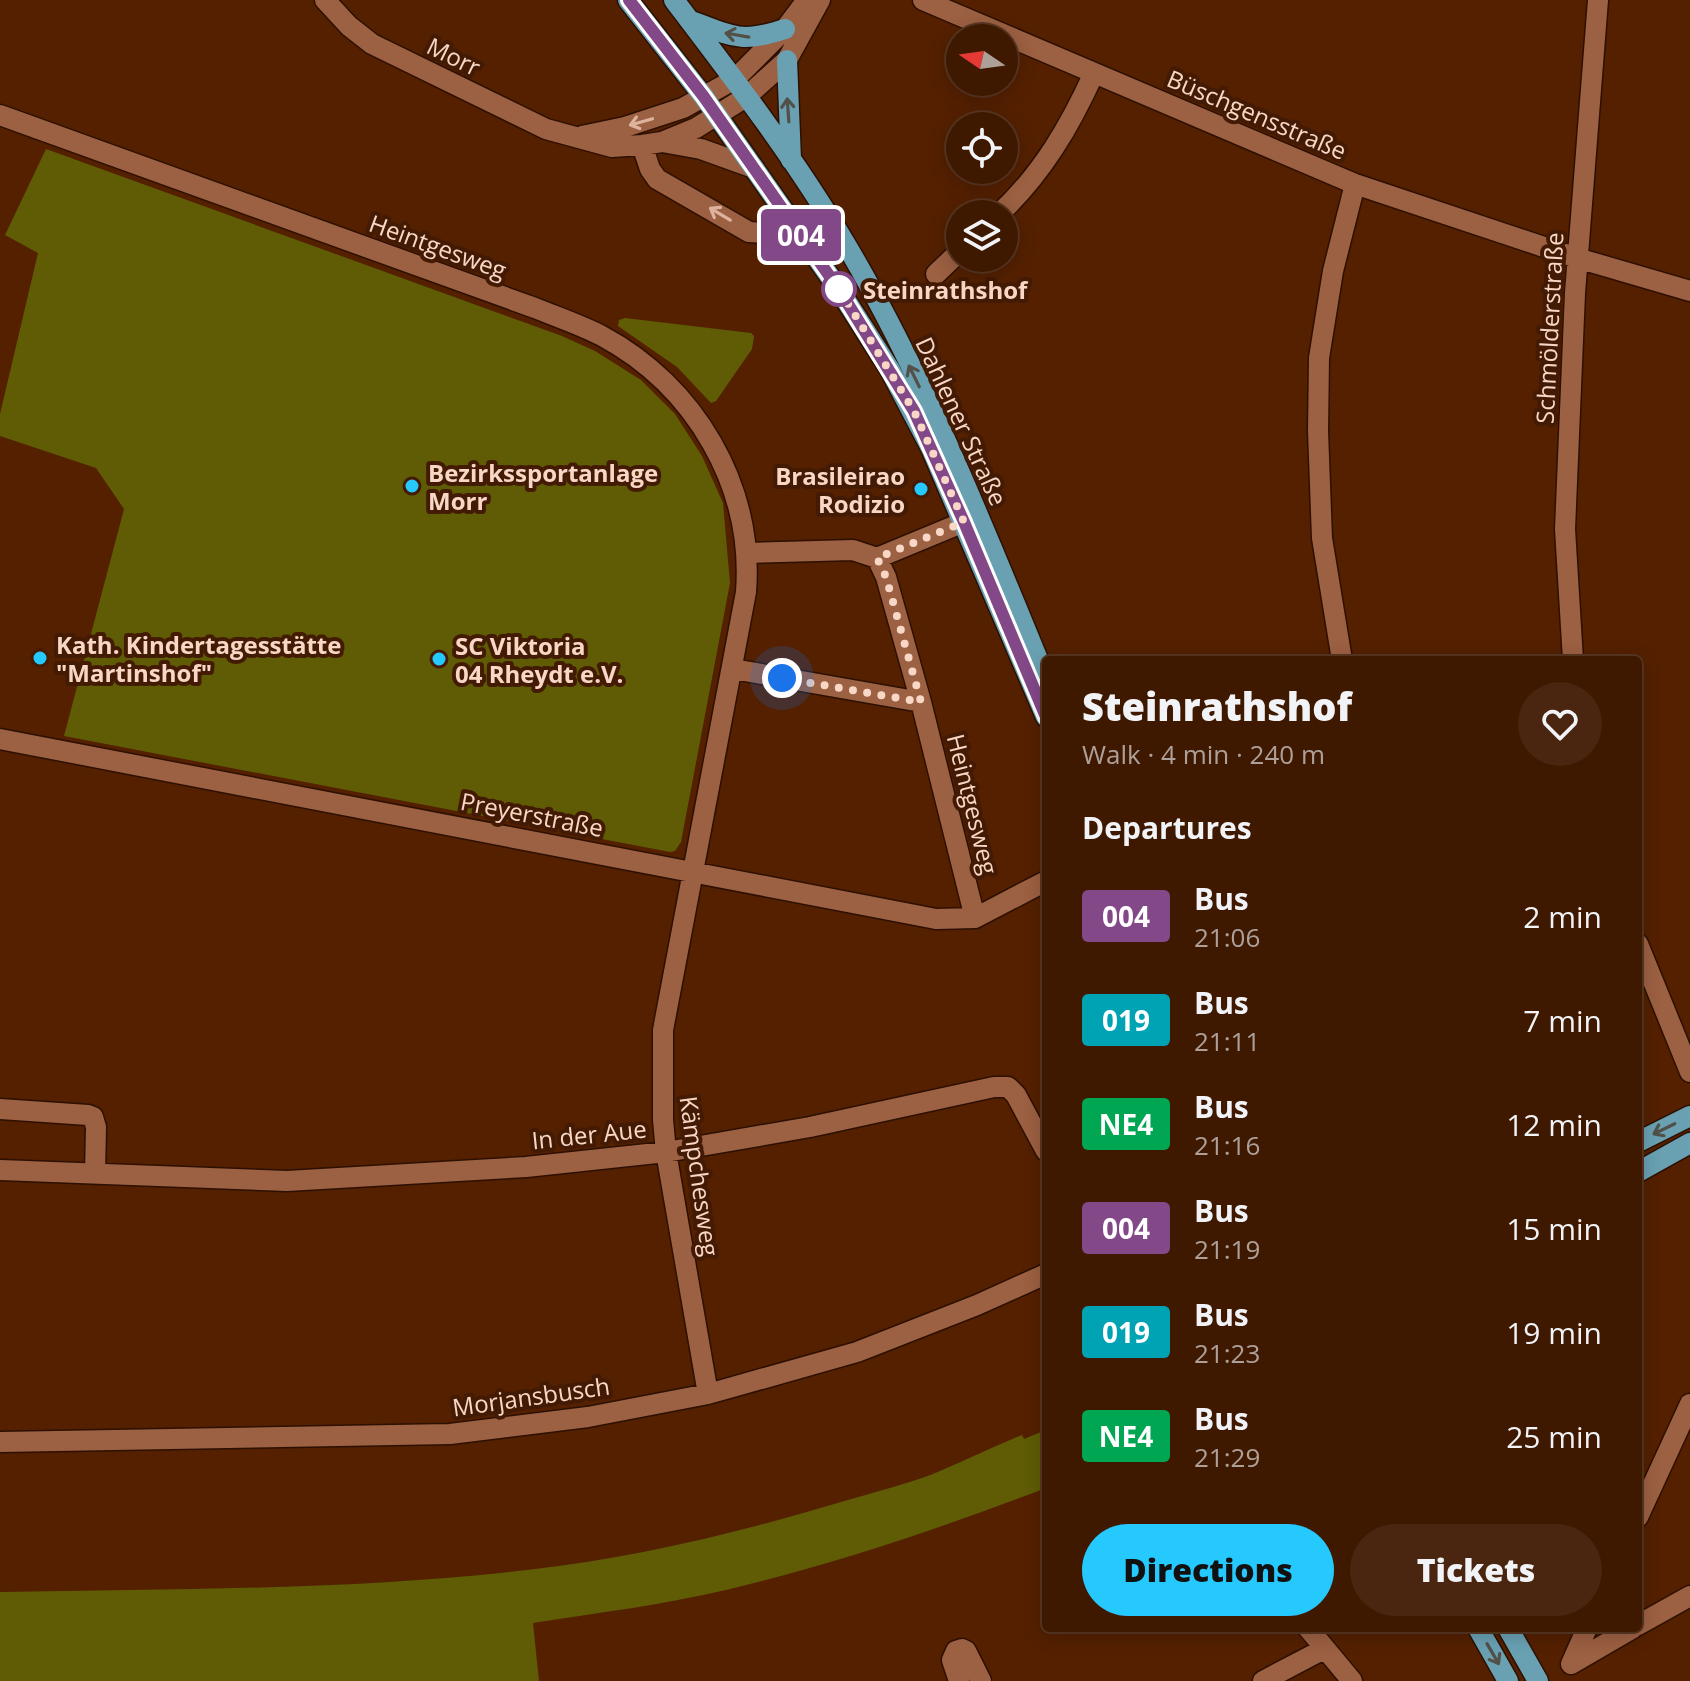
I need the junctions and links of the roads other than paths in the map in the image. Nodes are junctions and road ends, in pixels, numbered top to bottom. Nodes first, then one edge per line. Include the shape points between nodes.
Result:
1 (325, 0) edge
2 (628, 0) edge
3 (674, 0) edge
4 (807, 0) edge
5 (820, 0) edge
6 (923, 0) edge
7 (1598, 0) edge
8 (689, 20) junction
9 (785, 29) junction
10 (787, 60) junction
11 (1094, 73) junction
12 (735, 79) junction
13 (704, 97) junction
14 (746, 97) junction
15 (0, 115) edge
16 (717, 116) junction
17 (574, 138) junction
18 (652, 143) junction
19 (791, 160) junction
20 (754, 168) junction
21 (1355, 184) junction
22 (1011, 200) edge
23 (788, 217) junction
24 (1577, 258) junction
25 (946, 264) edge
26 (936, 274) dead end
27 (1690, 291) edge
28 (964, 522) junction
29 (747, 553) junction
30 (877, 558) junction
31 (1341, 656) edge
32 (1573, 656) edge
33 (733, 669) junction
34 (1042, 670) edge
35 (921, 702) junction
36 (1042, 707) edge
37 (0, 739) edge
38 (692, 871) junction
39 (1042, 883) edge
40 (975, 918) junction
41 (1642, 954) edge
42 (1690, 1072) edge
43 (0, 1109) edge
44 (1690, 1116) edge
45 (1642, 1140) edge
46 (1690, 1143) edge
47 (1042, 1144) edge
48 (666, 1152) junction
49 (0, 1170) edge
50 (1642, 1170) edge
51 (95, 1174) junction
52 (1042, 1276) edge
53 (708, 1394) junction
54 (1690, 1404) edge
55 (0, 1442) edge
56 (1642, 1508) edge
57 (1690, 1596) edge
58 (1642, 1624) edge
59 (1311, 1632) edge
60 (1480, 1632) edge
61 (1510, 1632) edge
62 (1585, 1632) edge
63 (1627, 1632) edge
64 (1324, 1649) junction
65 (959, 1681) edge
66 (981, 1681) edge
67 (1263, 1681) edge
68 (1352, 1681) edge
69 (1508, 1681) edge
70 (1538, 1681) edge

1 - 17 street, Morr via 372,44 538,126
2 - 13 main road, Dahlener Straße
3 - 8 main road, Dahlener Straße
4 - 9 street
5 - 10 street, Morr
6 - 11 street, Büschgensstraße
7 - 24 street, Schmölderstraße
9 -> 8 main road via 739,38
8 - 12 main road, Dahlener Straße
9 - 12 street
10 - 14 street, Morr
19 -> 10 main road
11 - 21 street, Büschgensstraße
11 - 22 street via 1070,124
12 - 13 street
12 - 14 main road, Dahlener Straße
13 - 16 main road, Dahlener Straße
13 -> 17 street via 657,118
14 - 16 street, Morr
14 - 19 main road, Dahlener Straße
15 - 29 street, Heintgesweg via 601,336 667,383 702,426 734,486
16 - 18 street, Morr
16 - 20 main road, Dahlener Straße
17 - 18 street, Morr via 612,147
18 - 20 street via 701,149
23 -> 18 street via 765,233 749,232 657,179 650,169
34 -> 19 main road, Dahlener Straße via 902,350 848,248
20 - 23 main road, Dahlener Straße
21 - 24 street, Büschgensstraße
21 - 31 street via 1319,358 1322,538
23 - 28 main road, Dahlener Straße via 908,401
24 - 27 street, Büschgensstraße
24 - 32 street, Schmölderstraße via 1565,529
25 - 26 street
28 - 30 street
28 - 36 main road, Dahlener Straße
29 - 30 street via 853,550
29 - 33 street, Heintgesweg
30 - 35 street, Heintgesweg
33 - 35 street
33 - 38 street, Heintgesweg
35 - 40 street, Heintgesweg
37 - 38 street, Preyerstraße
38 - 40 street, Preyerstraße via 936,919
38 - 48 street, Kämpchesweg via 663,1030
39 - 40 street, Preyerstraße
41 - 42 street
43 - 51 street via 93,1117
44 -> 45 main road
46 - 50 main road
47 - 48 street, In der Aue via 1016,1095 1008,1087 994,1087
48 - 51 street, In der Aue via 526,1167 287,1181
48 - 53 street, Kämpchesweg
49 - 51 street, In der Aue
52 - 53 street, Morjansbusch via 857,1352
53 - 55 street, Morjansbusch via 588,1417 450,1434
54 - 56 street
57 - 58 street
59 - 64 street
60 -> 69 main road
61 - 70 main road
62 - 63 street via 1571,1664
64 - 67 street
64 - 68 street
65 - 66 street via 952,1660 962,1649

